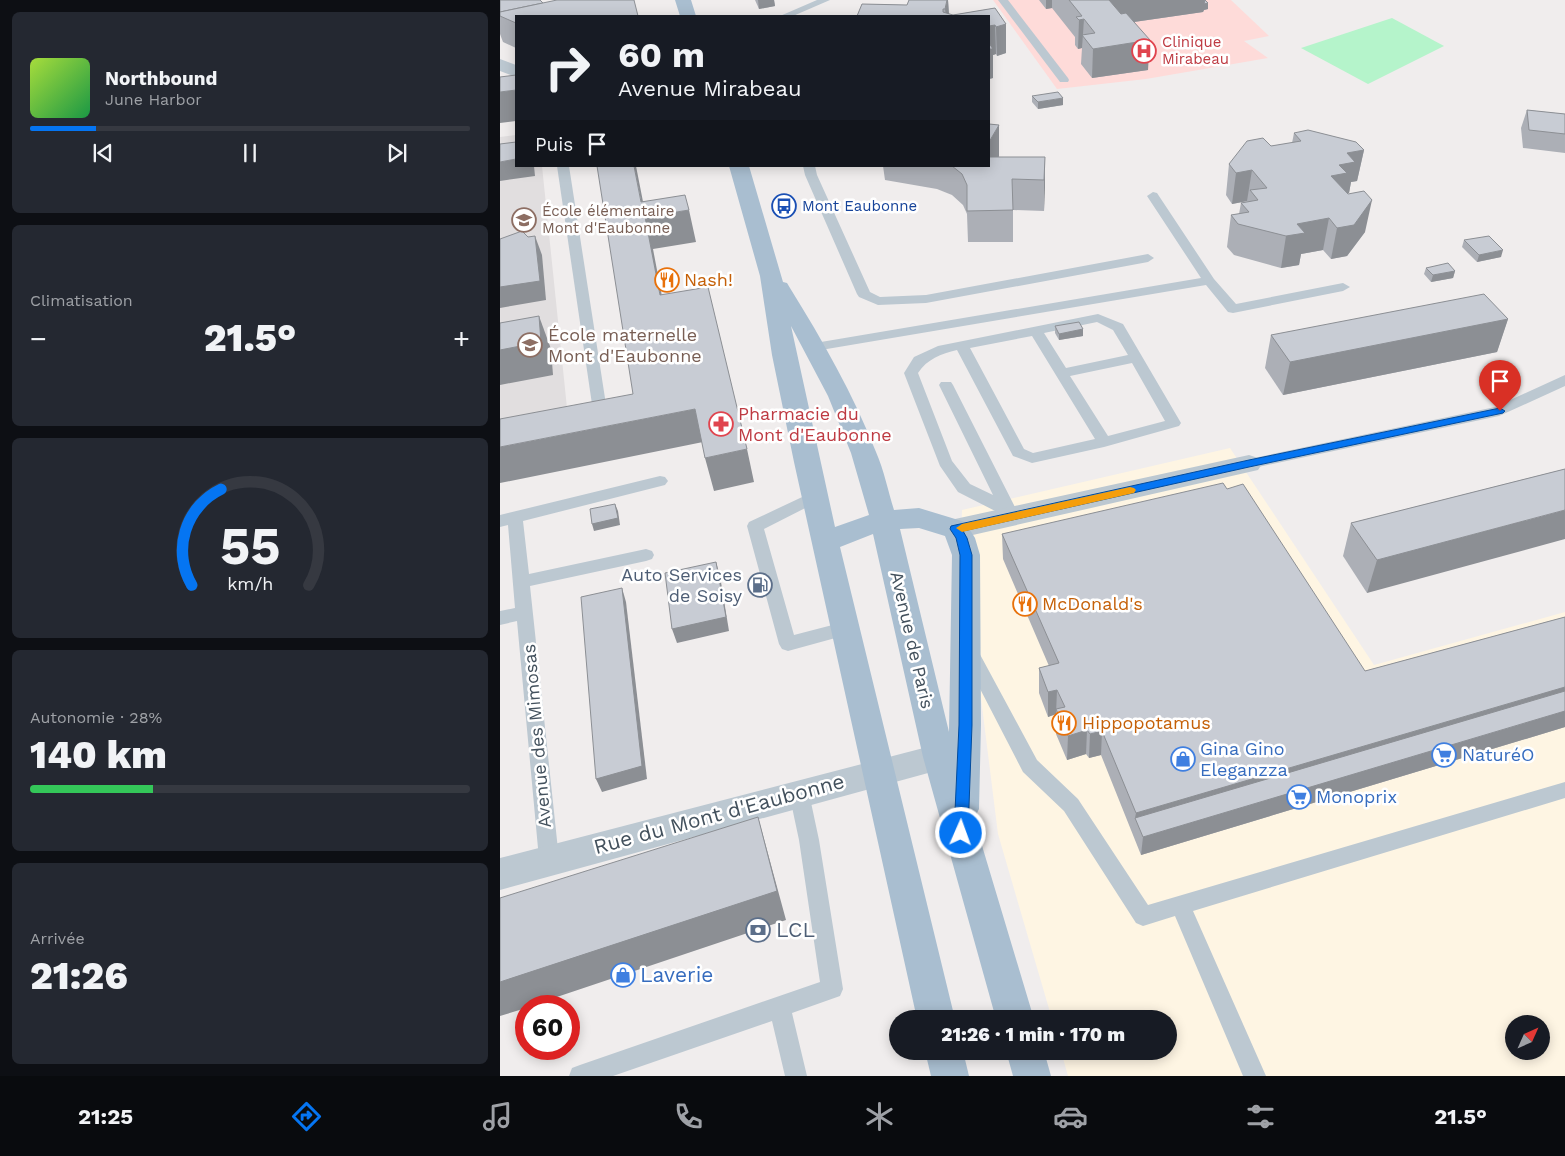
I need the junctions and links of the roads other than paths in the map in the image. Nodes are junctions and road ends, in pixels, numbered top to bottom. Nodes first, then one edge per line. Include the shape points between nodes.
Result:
1 (683, 0) edge
2 (825, 0) edge
3 (1003, 0) edge
4 (688, 15) edge
5 (788, 15) edge
6 (1064, 80) dead end
7 (563, 167) edge
8 (739, 167) edge
9 (809, 167) edge
10 (1153, 196) dead end
11 (1148, 258) dead end
12 (772, 276) junction
13 (1209, 281) junction
14 (1343, 287) dead end
15 (1036, 331) junction
16 (962, 346) junction
17 (815, 348) junction
18 (1136, 358) junction
19 (1061, 373) junction
20 (1565, 380) edge
21 (946, 385) dead end
22 (600, 411) edge
23 (1104, 442) junction
24 (1249, 464) joint
25 (871, 477) junction
26 (660, 481) dead end
27 (815, 496) junction
28 (1010, 513) junction
29 (919, 518) junction
30 (508, 519) edge
31 (884, 521) junction
32 (955, 529) junction
33 (826, 542) junction
34 (646, 555) dead end
35 (522, 582) junction
36 (525, 612) junction
37 (500, 618) edge
38 (844, 629) junction
39 (964, 641) junction
40 (939, 757) junction
41 (878, 773) junction
42 (1565, 790) edge
43 (799, 792) junction
44 (961, 833) junction
45 (549, 859) junction
46 (500, 874) edge
47 (1180, 904) junction
48 (780, 1008) junction
49 (934, 1010) edge
50 (1012, 1010) edge
51 (946, 1060) edge
52 (1028, 1060) edge
53 (580, 1076) edge
54 (796, 1076) edge
55 (950, 1076) edge
56 (1032, 1076) edge
57 (1255, 1076) edge

1 - 4 main road
2 - 5 lane
3 - 6 lane
7 - 22 lane
8 - 12 main road, Avenue de Paris
9 - 11 lane via 864,294 878,301 926,299
10 - 13 lane
12 - 17 main road, Avenue de Paris
12 - 27 main road, Avenue de Paris via 784,355
13 - 14 lane via 1233,309
13 - 17 lane
15 - 16 lane
15 - 18 lane via 1098,318 1118,327
15 - 19 lane
16 - 23 lane via 1018,452 1032,458
16 - 28 lane via 943,349 919,360 911,373 945,462 964,488
17 - 25 main road, Avenue de Paris via 840,396
18 - 19 lane
18 - 23 lane via 1174,424
19 - 23 lane
20 - 24 lane via 1500,411
21 - 28 lane
24 - 28 street
25 - 29 main road
25 - 31 main road, Avenue de Paris
26 - 30 lane
27 - 33 main road, Avenue de Paris
27 - 38 lane via 755,526 788,644
28 - 32 street
29 - 31 main road
29 - 32 main road
30 - 35 lane, Avenue des Mimosas
31 - 33 main road
31 - 40 main road, Avenue de Paris
32 - 39 main road via 962,538 966,555
33 - 38 main road, Avenue de Paris
34 - 35 lane
35 - 36 lane, Avenue des Mimosas
36 - 37 lane
36 - 45 lane, Avenue des Mimosas
38 - 41 main road, Avenue de Paris
39 - 44 main road
39 - 47 lane via 1030,766 1071,805 1143,916
40 - 41 street, Rue du Mont d'Eaubonne
40 - 44 main road, Avenue de Paris
41 - 43 street, Rue du Mont d'Eaubonne
41 - 49 main road, Avenue de Paris
42 - 47 lane
43 - 45 street, Rue du Mont d'Eaubonne
43 - 48 lane via 832,989
44 - 50 main road, Avenue de Paris
45 - 46 street, Rue du Mont d'Eaubonne
47 - 57 lane
48 - 53 lane
48 - 54 lane
51 - 55 main road
52 - 56 main road

